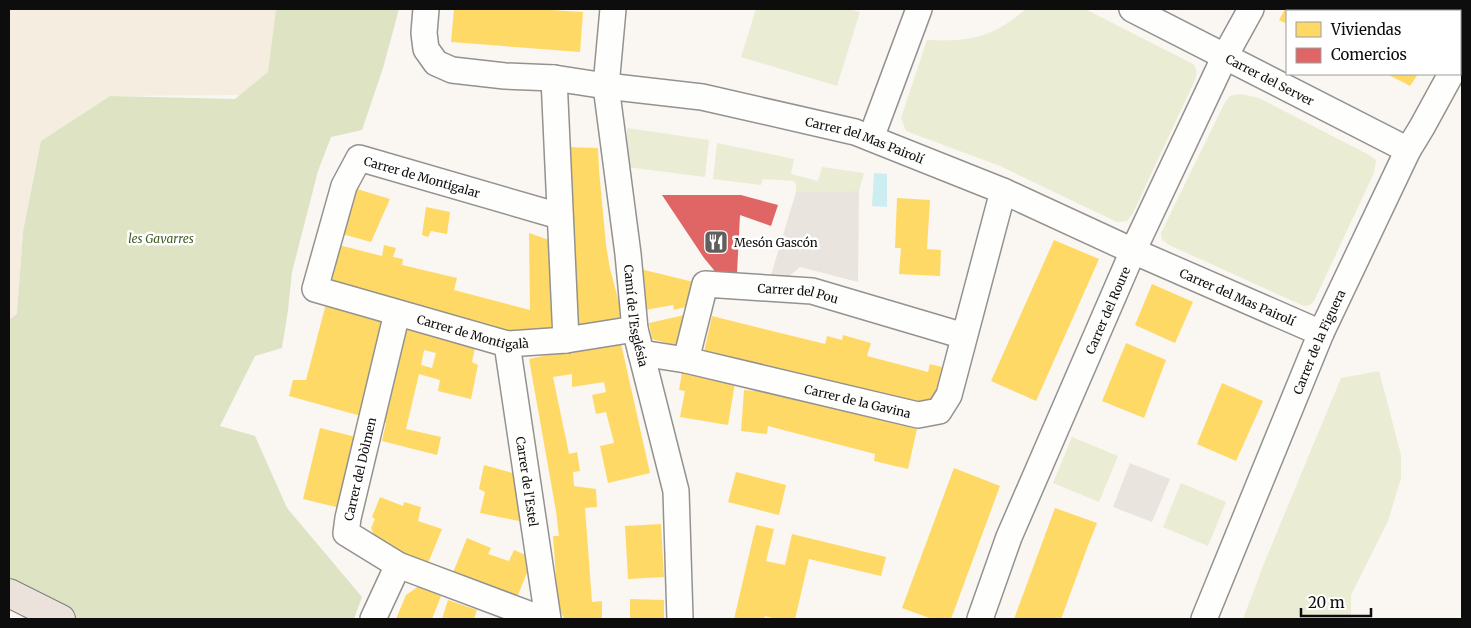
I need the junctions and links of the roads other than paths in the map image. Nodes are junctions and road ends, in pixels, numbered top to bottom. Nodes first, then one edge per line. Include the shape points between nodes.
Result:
1 (426, 9) edge
2 (613, 9) edge
3 (919, 9) edge
4 (1132, 9) edge
5 (1251, 9) edge
6 (1225, 56) junction
7 (1450, 75) edge
8 (554, 78) junction
9 (606, 86) junction
10 (871, 138) junction
11 (1408, 150) junction
12 (1003, 191) junction
13 (559, 216) junction
14 (1133, 251) junction
15 (315, 289) joint
16 (397, 312) junction
17 (635, 329) junction
18 (1321, 333) junction
19 (964, 336) junction
20 (566, 340) junction
21 (507, 344) junction
22 (641, 353) junction
23 (686, 360) junction
24 (398, 565) junction
25 (9, 593) edge
26 (61, 619) edge
27 (373, 619) edge
28 (542, 619) edge
29 (548, 619) edge
30 (680, 619) edge
31 (980, 619) edge
32 (1204, 619) edge

1 - 8 street, Carrer del Mas Pairolí via 426,49 436,63 452,70
2 - 9 street, Camí de l'Església
3 - 10 street
4 - 6 street, Carrer del Server
5 - 6 street, Carrer del Roure
6 - 11 street, Carrer del Server
6 - 14 street, Carrer del Roure
7 - 11 street, Carrer de la Figuera
8 - 9 street, Carrer del Mas Pairolí
8 - 13 street
9 - 10 street, Carrer del Mas Pairolí via 702,97
9 - 17 street, Camí de l'Església
10 - 12 street, Carrer del Mas Pairolí
11 - 18 street, Carrer de la Figuera
12 - 14 street, Carrer del Mas Pairolí
12 - 19 street, Carrer de la Gavina
13 - 15 street, Carrer de Montigalar via 359,158 344,186
13 - 20 street
14 - 18 street, Carrer del Mas Pairolí
14 - 31 street, Carrer del Roure via 1009,537
15 - 16 street, Carrer de Montigalà
16 - 21 street, Carrer de Montigalà
16 - 24 street, Carrer del Dòlmen via 346,533
17 - 20 street, Carrer de Montigalà
17 - 22 street, Camí de l'Església
18 - 32 street, Carrer de la Figuera
19 - 23 street, Carrer de la Gavina via 949,395 939,411 918,415
19 - 23 street, Carrer del Pou via 812,292 705,284
20 - 21 street, Carrer de Montigalà
21 - 29 street, Carrer de l'Estel
22 - 23 street, Carrer de la Gavina
22 - 30 street, Camí de l'Església via 676,491
24 - 27 street
24 - 28 street, Carrer del Dòlmen
25 - 26 main road

